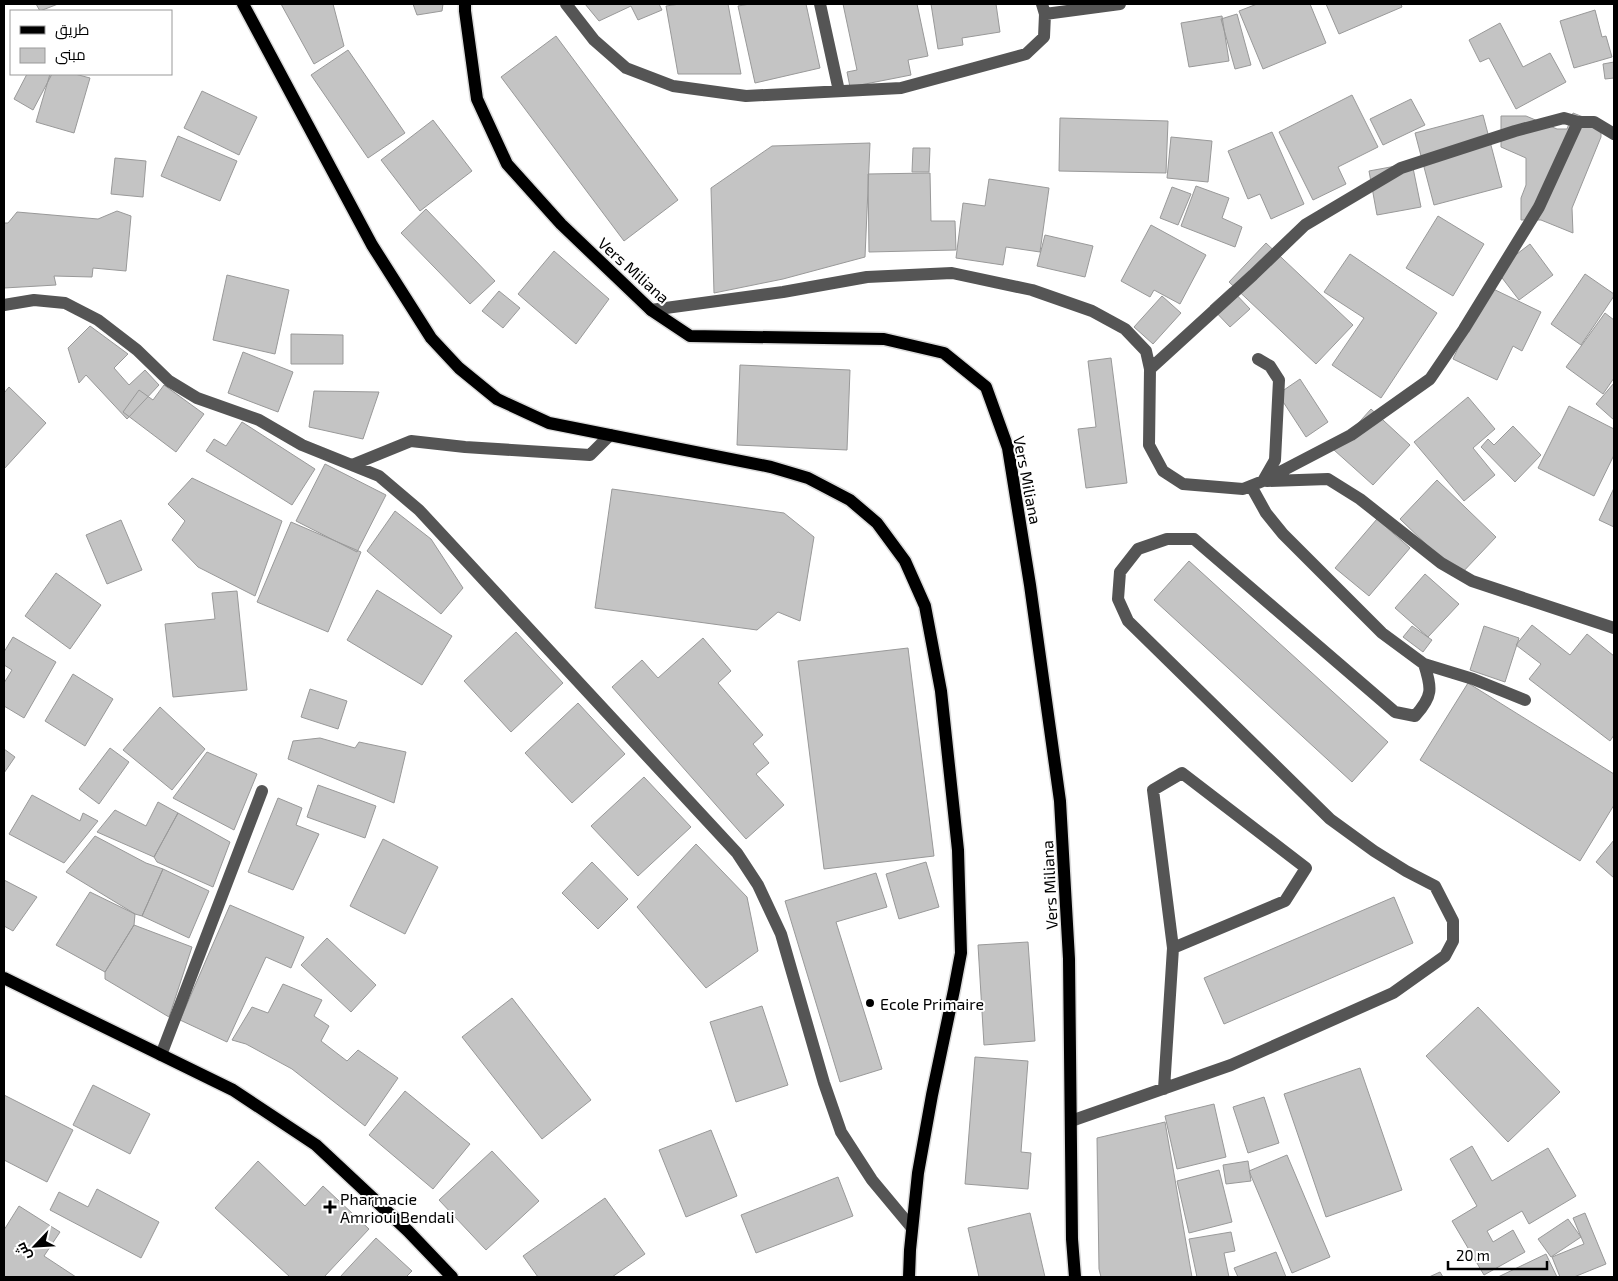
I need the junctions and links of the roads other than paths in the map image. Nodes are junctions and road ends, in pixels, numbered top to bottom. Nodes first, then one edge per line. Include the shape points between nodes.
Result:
1 (243, 4) edge
2 (465, 4) edge
3 (566, 4) edge
4 (820, 4) edge
5 (1120, 4) edge
6 (1043, 9) edge
7 (839, 91) junction
8 (1578, 122) junction
9 (1614, 134) edge
10 (4, 305) edge
11 (652, 310) junction
12 (1258, 359) dead end
13 (1150, 369) junction
14 (610, 435) junction
15 (352, 465) junction
16 (1264, 481) junction
17 (1251, 486) junction
18 (1614, 628) edge
19 (1424, 664) junction
20 (1524, 700) dead end
21 (262, 791) dead end
22 (1173, 948) junction
23 (4, 978) edge
24 (161, 1055) junction
25 (1164, 1089) junction
26 (1071, 1122) junction
27 (912, 1228) junction
28 (452, 1277) edge
29 (909, 1277) edge
30 (1075, 1277) edge

1 - 14 main road via 372,245 431,338 497,399 549,423
2 - 11 main road, Vers Miliana via 477,99 507,164 561,224
3 - 7 street via 594,40 626,68 673,86 746,96
4 - 7 street
5 - 6 street
6 - 7 street via 1044,37 1026,54 901,88
8 - 9 street via 1594,122
8 - 13 street via 1564,118 1524,128 1401,168 1305,225
8 - 16 street via 1539,207 1430,379 1351,436
10 - 15 street via 34,300 65,303 98,320 137,350 169,381 197,398 259,420 302,445
11 - 13 street via 867,278 952,273 1032,290 1092,311 1125,329 1146,351
11 - 26 main road, Vers Miliana via 690,336 884,339 944,353 986,387 1008,448 1060,801 1069,958
12 - 16 street via 1270,366 1279,380 1275,460
13 - 17 street via 1149,445 1163,471 1182,484 1243,489
14 - 15 street via 590,456 412,441
14 - 27 main road via 771,467 808,478 850,500 877,523 905,562 925,606 941,691 958,850 961,953 918,1173
15 - 27 street via 379,476 419,510 737,853 758,884 781,934 824,1083 842,1132 872,1180
16 - 17 street
16 - 18 street via 1328,480 1360,498 1441,563 1472,581
17 - 19 street via 1283,534 1382,633
19 - 20 street
19 - 25 street via 1431,686 1425,705 1415,716 1395,712 1194,539 1167,539 1138,549 1120,572 1118,599 1128,621 1330,819 1374,851 1435,886 1453,921 1453,941 1445,956 1393,992 1232,1065
21 - 24 street
22 - 22 street via 1153,790 1182,773 1306,868 1284,902
22 - 25 street
23 - 24 main road
24 - 28 main road via 233,1090 316,1145
25 - 26 street
26 - 30 main road, Vers Miliana
27 - 29 main road

